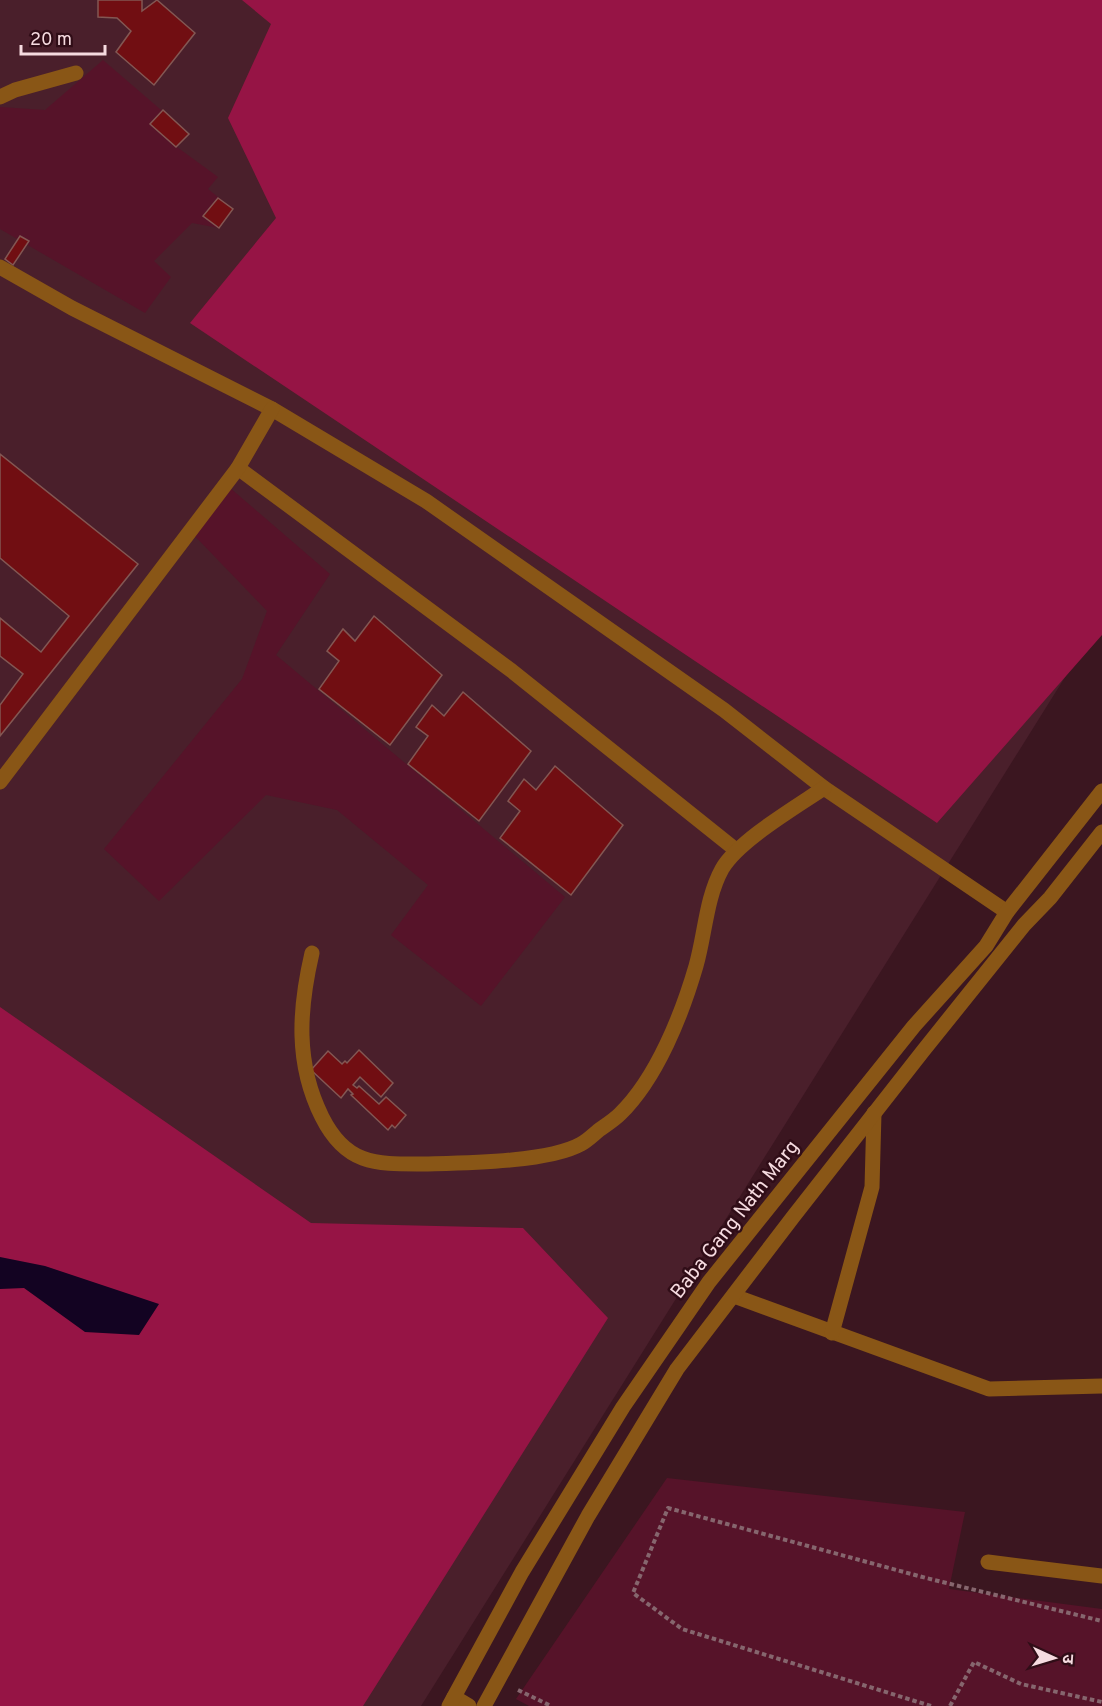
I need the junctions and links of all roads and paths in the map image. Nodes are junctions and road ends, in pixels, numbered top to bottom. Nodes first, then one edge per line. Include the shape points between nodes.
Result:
1 (76, 73) dead end
2 (0, 97) edge
3 (0, 267) edge
4 (272, 409) junction
5 (238, 468) junction
6 (0, 782) edge
7 (824, 788) junction
8 (1102, 791) edge
9 (1102, 832) edge
10 (736, 850) junction
11 (1007, 912) junction
12 (1024, 925) junction
13 (312, 953) dead end
14 (874, 1113) junction
15 (734, 1296) junction
16 (832, 1333) junction
17 (1102, 1386) edge
18 (988, 1562) dead end
19 (1102, 1576) edge
20 (1102, 1621) edge
21 (498, 1680) junction
22 (451, 1701) edge
23 (1102, 1702) edge
24 (469, 1706) edge
25 (484, 1706) edge
26 (551, 1706) edge
27 (931, 1706) edge
28 (950, 1706) edge

1 - 2 street
3 - 4 street via 72,308
4 - 5 street
4 - 7 street via 435,507 724,710
5 - 6 street
5 - 10 street via 512,671
7 - 10 street
7 - 11 street
8 - 11 street, Baba Gang Nath Marg
9 - 12 street
10 - 13 street via 713,888 696,965 679,1016 642,1089 620,1114 580,1145 554,1153 453,1163 387,1164 342,1148 330,1133 309,1087 301,1045 303,992
11 - 12 street
11 - 22 street, Baba Gang Nath Marg via 986,946 914,1026 709,1282 673,1333 522,1572
12 - 14 street
14 - 15 street
14 - 16 street via 872,1187
15 - 16 street
15 - 21 street via 677,1369 635,1437
16 - 17 street via 989,1389
18 - 19 street
20 - 27 path via 668,1508 633,1593 682,1629
21 - 25 street
21 - 26 path
22 - 24 street
23 - 28 path via 1021,1684 974,1662

